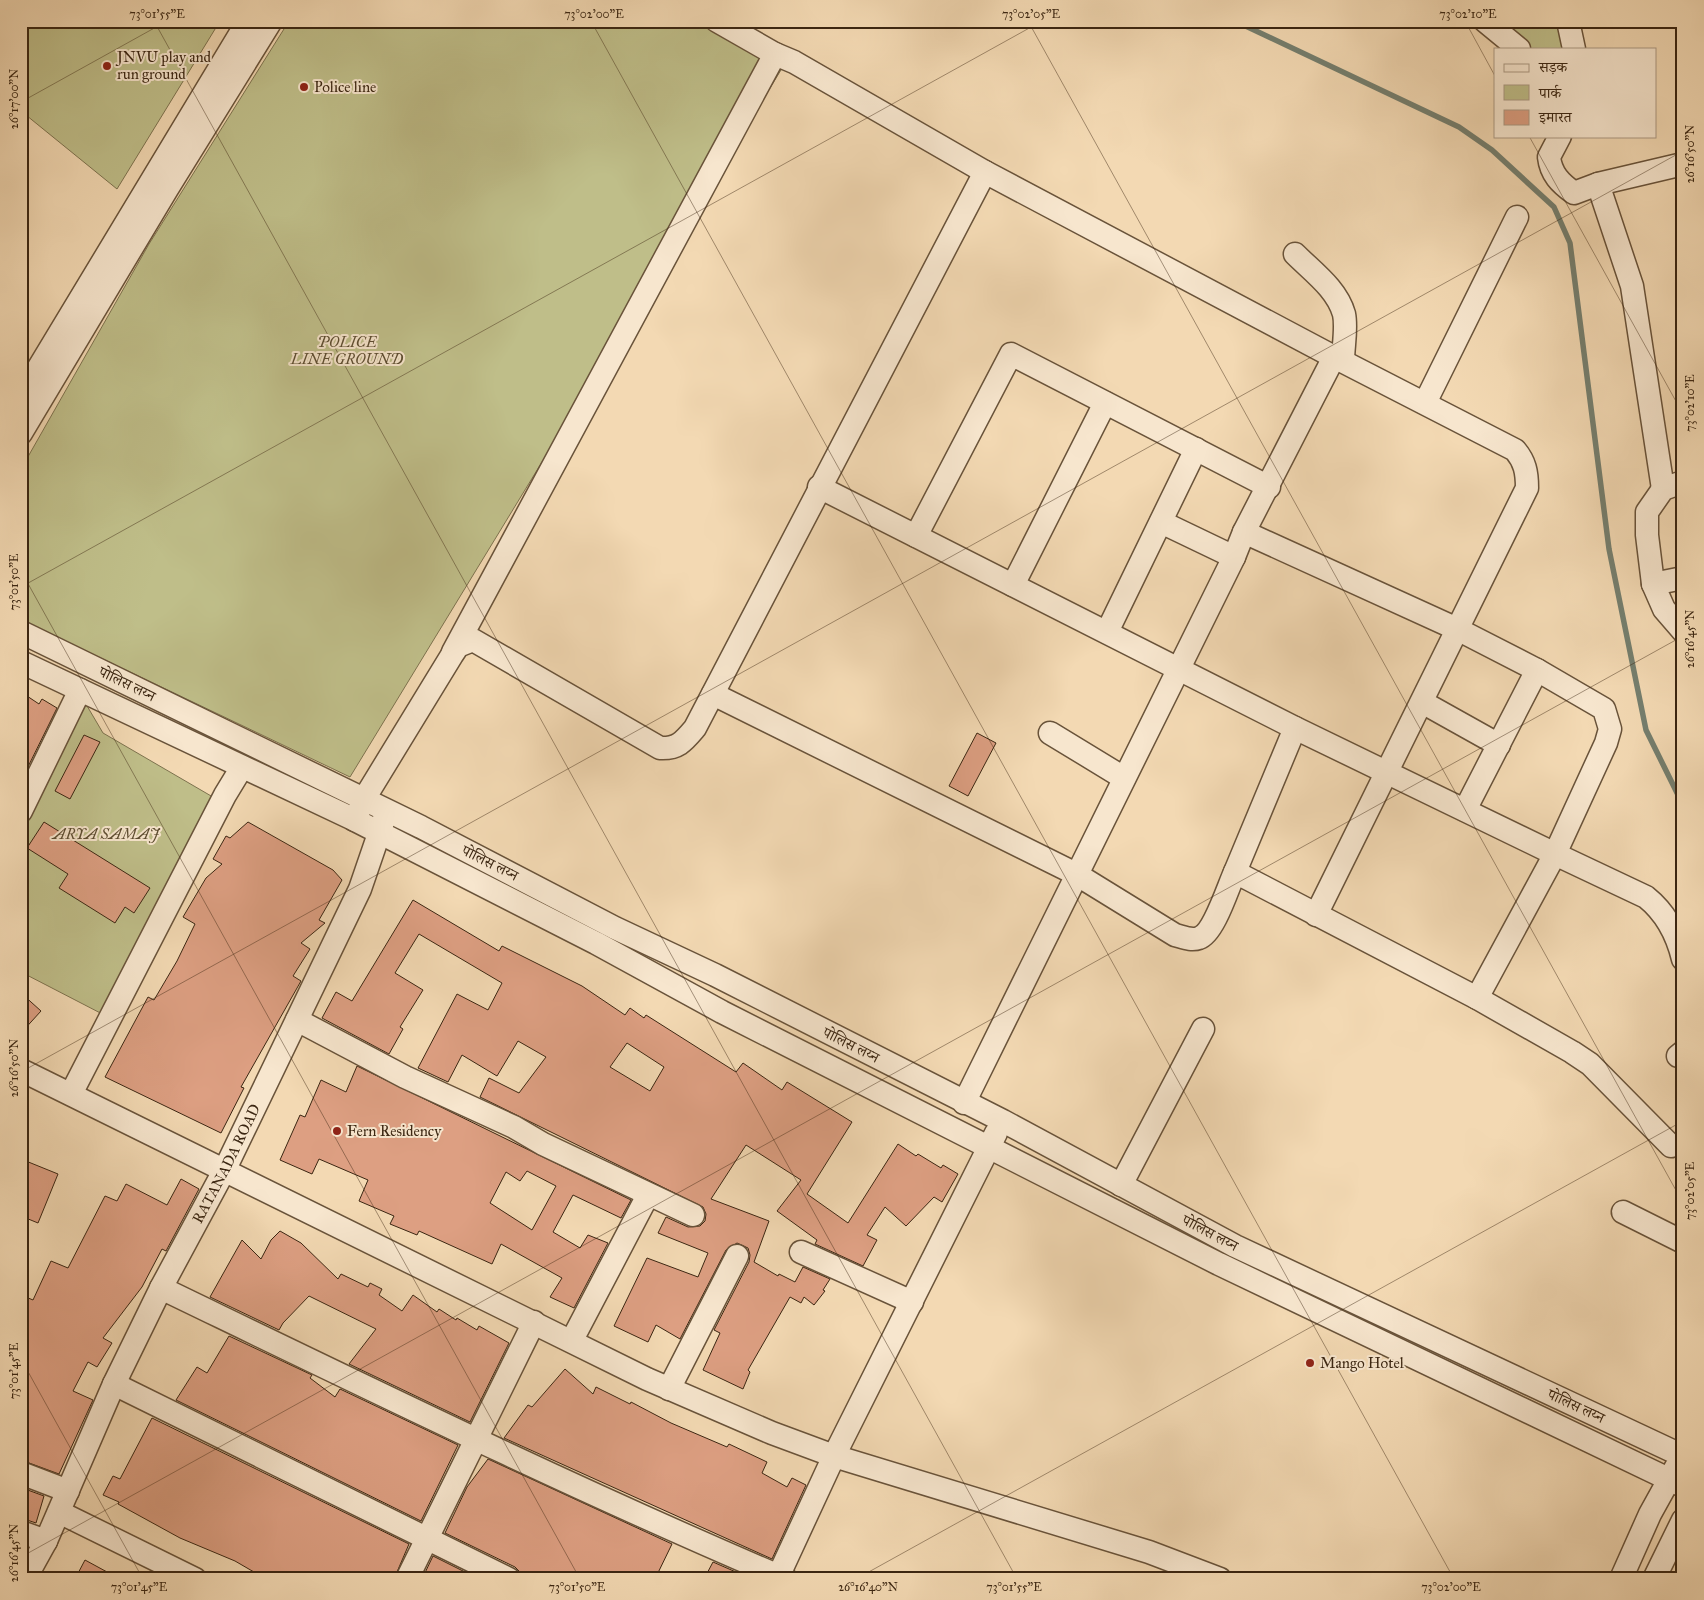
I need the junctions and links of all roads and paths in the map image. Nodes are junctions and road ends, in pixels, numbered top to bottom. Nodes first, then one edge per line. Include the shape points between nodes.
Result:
1 (248, 21) edge
2 (271, 21) edge
3 (717, 21) edge
4 (1485, 21) edge
5 (1568, 21) edge
6 (1518, 48) edge
7 (1574, 48) edge
8 (775, 54) junction
9 (1559, 138) edge
10 (1683, 164) edge
11 (985, 172) junction
12 (1598, 184) junction
13 (1517, 217) dead end
14 (1295, 254) dead end
15 (1338, 359) junction
16 (21, 397) edge
17 (1105, 403) junction
18 (1426, 403) junction
19 (21, 433) edge
20 (1196, 450) junction
21 (1673, 486) edge
22 (820, 487) junction
23 (1269, 487) junction
24 (1161, 522) junction
25 (1244, 532) junction
26 (916, 536) junction
27 (1234, 558) junction
28 (1683, 578) edge
29 (1653, 584) junction
30 (1013, 585) junction
31 (1457, 629) junction
32 (1683, 631) edge
33 (21, 632) edge
34 (1107, 632) junction
35 (452, 655) junction
36 (21, 662) edge
37 (1179, 668) junction
38 (1537, 670) junction
39 (80, 690) junction
40 (713, 694) junction
41 (1422, 702) junction
42 (1295, 728) junction
43 (1050, 733) dead end
44 (1499, 744) junction
45 (242, 767) junction
46 (1387, 772) junction
47 (1124, 778) junction
48 (364, 799) junction
49 (387, 810) junction
50 (1466, 810) junction
51 (21, 811) edge
52 (355, 820) junction
53 (379, 832) junction
54 (1555, 854) junction
55 (1235, 872) junction
56 (1076, 874) junction
57 (1316, 915) junction
58 (1683, 959) edge
59 (1477, 998) junction
60 (297, 1020) junction
61 (1203, 1029) dead end
62 (21, 1070) edge
63 (71, 1094) junction
64 (964, 1103) junction
65 (1003, 1121) junction
66 (1671, 1146) dead end
67 (989, 1147) junction
68 (226, 1170) junction
69 (1121, 1185) junction
70 (648, 1196) junction
71 (1623, 1212) dead end
72 (693, 1216) dead end
73 (1683, 1242) edge
74 (801, 1252) dead end
75 (737, 1256) dead end
76 (161, 1288) junction
77 (912, 1302) junction
78 (534, 1322) junction
79 (572, 1340) junction
80 (114, 1384) junction
81 (669, 1389) junction
82 (475, 1439) junction
83 (834, 1456) junction
84 (1683, 1456) edge
85 (21, 1473) edge
86 (1676, 1483) edge
87 (68, 1491) junction
88 (59, 1512) junction
89 (1683, 1520) edge
90 (21, 1532) edge
91 (427, 1539) junction
92 (46, 1541) junction
93 (780, 1578) edge
94 (25, 1579) edge
95 (195, 1579) edge
96 (407, 1579) edge
97 (509, 1579) edge
98 (1220, 1579) edge
99 (1621, 1579) edge
100 (1654, 1579) edge

1 - 16 street
2 - 19 street
3 - 8 street
4 - 6 street
5 - 7 street
8 - 11 street
8 - 35 street
9 - 12 street via 1549,157 1554,175 1562,185 1574,193
10 - 12 street
11 - 15 street
11 - 22 street
12 - 21 street via 1632,286
13 - 18 street
14 - 15 street via 1333,291 1338,301 1344,316
15 - 18 street
15 - 23 street
17 - 20 street
17 - 26 street via 1011,354
17 - 30 street
18 - 31 street via 1514,450 1527,470 1527,488
20 - 23 street
20 - 24 street
21 - 29 street via 1648,512 1647,535
22 - 26 street
22 - 40 street
23 - 25 street
24 - 27 street
24 - 34 street
25 - 27 street
25 - 31 street
26 - 30 street
27 - 37 street
28 - 29 street
29 - 32 street via 1664,609
30 - 34 street
31 - 38 street
31 - 41 street
33 - 48 street, पोलिस लय्न
34 - 37 street
35 - 40 street via 458,646 473,640 660,748 672,749 683,743
35 - 48 street
36 - 39 street
37 - 42 street
37 - 47 street
38 - 44 street
38 - 54 street via 1604,709 1610,729
39 - 45 street
39 - 51 street
40 - 56 street
41 - 44 street
41 - 46 street
42 - 46 street
42 - 55 street
43 - 47 street
44 - 50 street
45 - 52 street
45 - 63 street
46 - 50 street
46 - 57 street
47 - 56 street
48 - 49 street, पोलिस लय्न
48 - 52 street
49 - 53 street, RATANADA ROAD
49 - 64 street, पोलिस लय्न
50 - 54 street
52 - 53 street
53 - 60 street, RATANADA ROAD via 360,889
53 - 67 street via 596,943 722,1012
54 - 58 street via 1646,897 1656,905 1669,922
54 - 59 street
55 - 56 street via 1209,930 1200,938 1188,939 1175,935
55 - 57 street
56 - 64 street
57 - 59 street
59 - 66 street via 1590,1064
60 - 68 street, RATANADA ROAD
60 - 70 street via 405,1077 514,1127
61 - 69 street
62 - 63 street
63 - 68 street
64 - 65 street, पोलिस लय्न
65 - 67 street
65 - 69 street, पोलिस लय्न
67 - 77 street
67 - 86 street via 1219,1264
68 - 76 street, RATANADA ROAD
68 - 78 street
69 - 84 street, पोलिस लय्न via 1235,1246
70 - 72 street
70 - 79 street
71 - 73 street
74 - 77 street
75 - 81 street
76 - 80 street, RATANADA ROAD
76 - 82 street
77 - 83 street
78 - 79 street
78 - 82 street
79 - 81 street
80 - 87 street, RATANADA ROAD
80 - 91 street
81 - 83 street
82 - 91 street
82 - 93 street
83 - 93 street
83 - 98 street via 1149,1552
84 - 86 street
85 - 87 street
86 - 99 street
87 - 88 street, RATANADA ROAD
88 - 92 street, RATANADA ROAD
88 - 95 street
89 - 100 street
90 - 92 street
91 - 96 street
91 - 97 street
92 - 94 street, RATANADA ROAD

